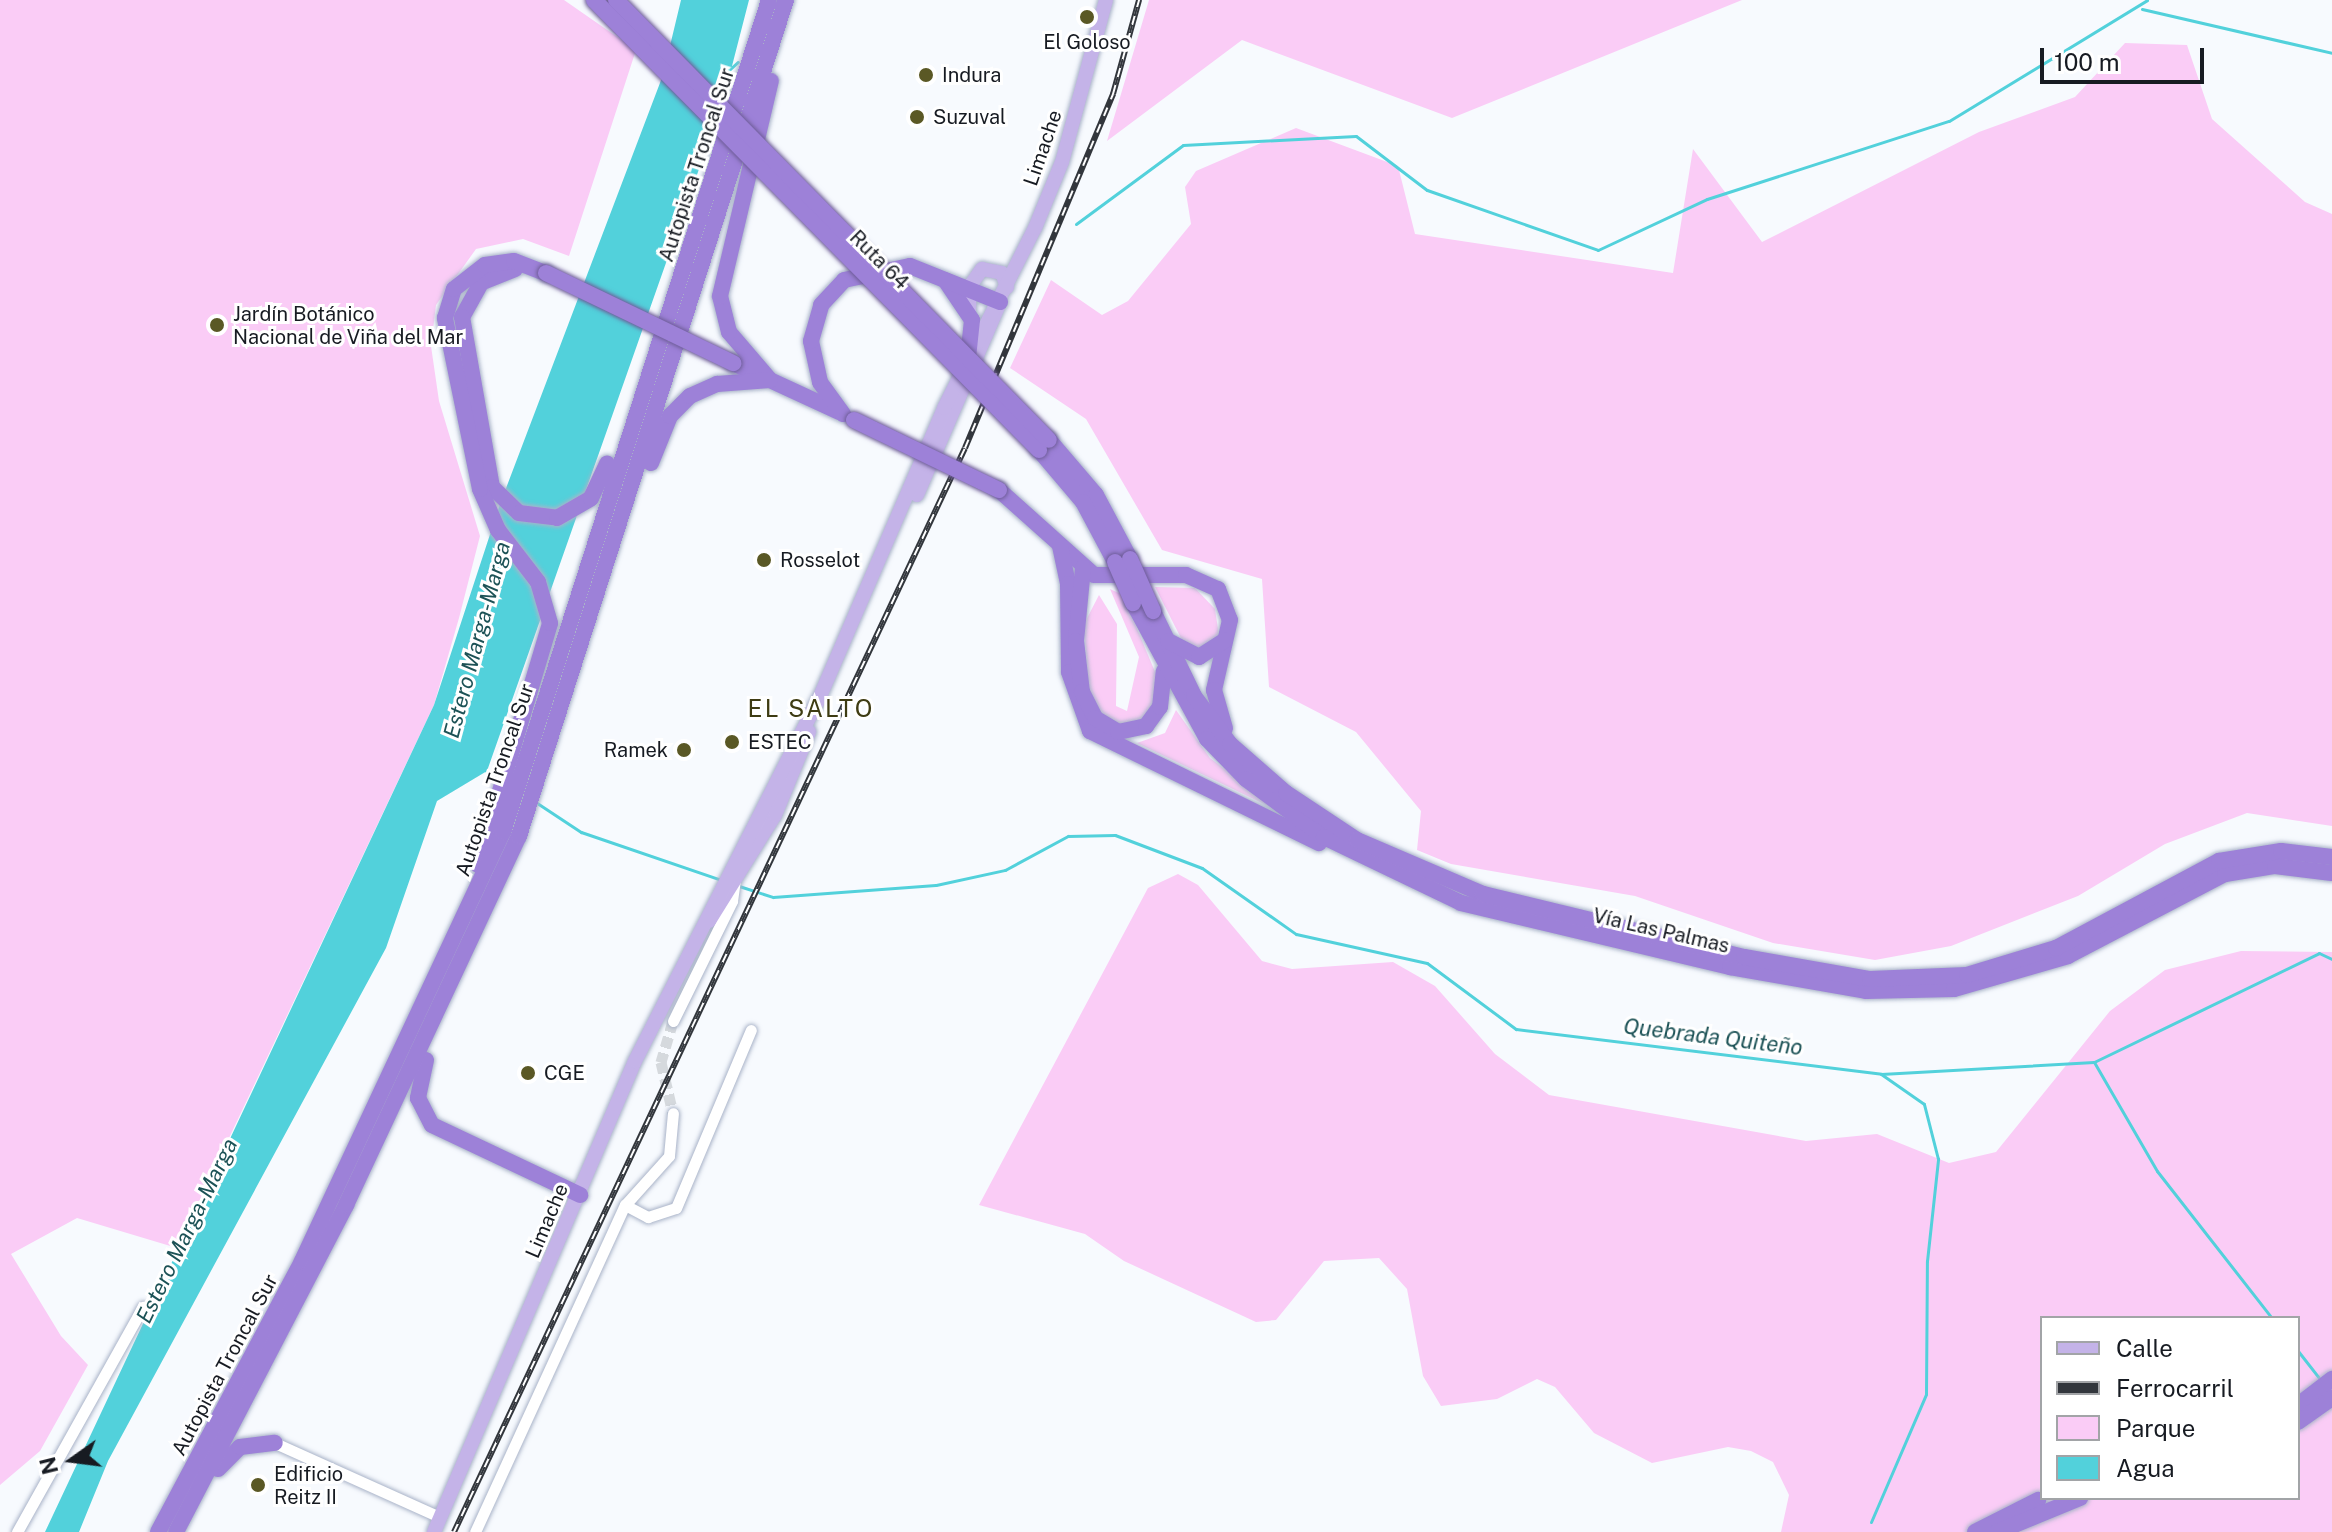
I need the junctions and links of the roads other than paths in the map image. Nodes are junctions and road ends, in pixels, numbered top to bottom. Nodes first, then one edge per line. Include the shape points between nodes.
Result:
1 (594, 0) edge
2 (616, 0) edge
3 (769, 0) edge
4 (1106, 0) edge
5 (784, 6) edge
6 (708, 200) junction
7 (539, 270) junction
8 (937, 275) junction
9 (970, 286) junction
10 (1003, 294) junction
11 (969, 311) junction
12 (968, 359) junction
13 (770, 380) junction
14 (849, 417) junction
15 (1044, 445) junction
16 (889, 544) junction
17 (1060, 546) junction
18 (1122, 561) junction
19 (1083, 568) junction
20 (1100, 577) junction
21 (1083, 595) junction
22 (1230, 627) junction
23 (1163, 634) junction
24 (1164, 669) junction
25 (1246, 759) junction
26 (513, 779) junction
27 (535, 793) junction
28 (505, 831) junction
29 (2332, 857) edge
30 (1364, 861) junction
31 (2332, 873) edge
32 (728, 896) junction
33 (673, 1021) tunnel mouth
34 (432, 1030) junction
35 (751, 1030) dead end
36 (673, 1113) tunnel mouth
37 (580, 1195) junction
38 (625, 1205) junction
39 (143, 1307) dead end
40 (2332, 1379) edge
41 (2332, 1398) edge
42 (2300, 1403) edge
43 (2300, 1421) edge
44 (275, 1443) joint
45 (2040, 1500) edge
46 (2075, 1500) edge
47 (190, 1505) junction
48 (440, 1517) junction
49 (17, 1532) edge
50 (158, 1532) edge
51 (176, 1532) edge
52 (434, 1532) edge
53 (475, 1532) edge
54 (1975, 1532) edge
55 (1997, 1532) edge

1 - 15 highway, Ruta 64, bridge
2 - 15 highway, Ruta 64, bridge
3 - 6 highway, Autopista Troncal Sur
4 - 10 main road, Limache via 1062,162
5 - 13 highway via 749,191 720,296 729,332
5 - 27 highway, Autopista Troncal Sur
6 - 7 highway via 604,472 575,511 537,518 503,502 485,460 462,317 489,277
6 - 26 highway, Autopista Troncal Sur
7 - 13 highway, bridge
7 - 26 highway via 504,261 476,269 446,308 480,489 498,530 543,592 548,644
8 - 9 highway
8 - 11 highway
8 - 14 highway via 910,266 874,268 844,280 826,298 812,351 820,382
9 - 10 highway
9 - 10 main road via 978,272 993,268
9 - 11 main road
10 - 12 main road, Limache
10 - 16 main road, Limache
11 - 12 highway
12 - 16 main road, Limache
13 - 14 highway
13 - 27 highway via 707,387 670,416
14 - 17 highway, bridge via 999,490
15 - 18 highway, Ruta 64
16 - 32 main road, Limache via 818,701 798,762 738,862
17 - 19 highway
17 - 30 highway via 1068,584 1069,672 1090,731
18 - 23 highway, Vía Las Palmas, bridge
18 - 24 highway, Vía Las Palmas, bridge via 1133,603
19 - 20 highway
19 - 21 highway
20 - 21 highway
20 - 22 highway via 1201,578 1222,595
21 - 24 highway via 1076,628 1082,692 1100,724 1125,733 1146,726 1160,707
22 - 23 highway via 1217,651 1199,657
22 - 25 highway via 1214,698
23 - 25 highway, Vía Las Palmas via 1205,712
24 - 30 highway, Vía Las Palmas via 1232,767
25 - 29 highway, Vía Las Palmas via 1339,829 1456,885 1744,957 1870,979 1957,976 2032,957 2219,861 2281,851
26 - 28 highway
27 - 28 highway, Autopista Troncal Sur
28 - 34 highway, Autopista Troncal Sur
28 - 50 highway, Autopista Troncal Sur via 302,1261
30 - 31 highway, Vía Las Palmas via 1508,917 1814,984 1890,992 1954,989 2030,972 2225,874 2275,866
32 - 33 street, Limache
32 - 37 main road, Limache via 703,929 635,1061
34 - 37 highway via 418,1090 432,1125
34 - 47 highway, Autopista Troncal Sur
35 - 38 street via 676,1208 648,1217
36 - 38 street via 669,1156
37 - 48 main road, Limache
38 - 53 street
39 - 49 street
40 - 42 highway
41 - 43 highway
44 - 47 highway via 234,1451
44 - 48 street
45 - 54 highway
46 - 55 highway
47 - 51 highway, Autopista Troncal Sur
48 - 52 main road, Limache

